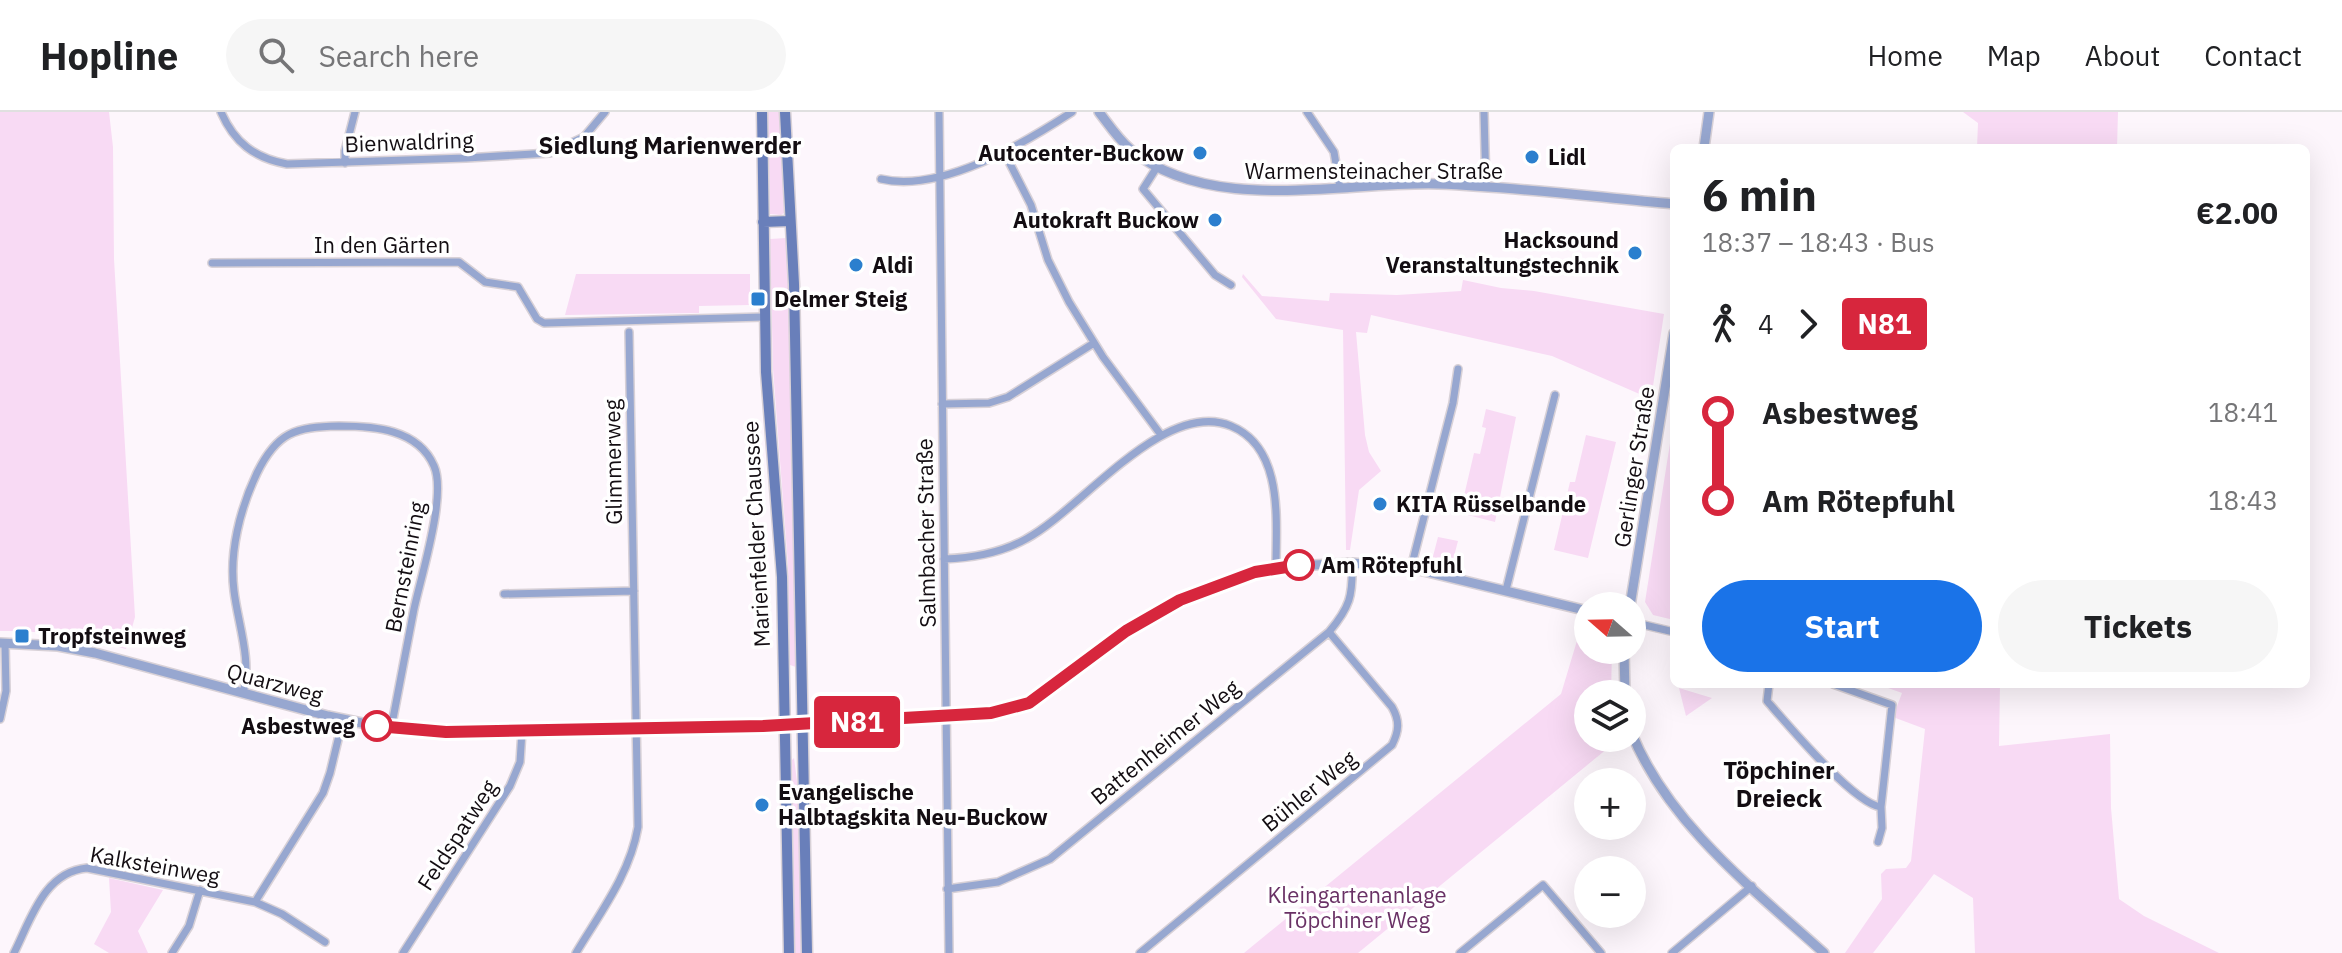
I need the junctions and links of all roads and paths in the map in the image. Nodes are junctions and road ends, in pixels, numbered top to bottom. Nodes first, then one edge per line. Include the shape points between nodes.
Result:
1 (221, 112) edge
2 (355, 112) edge
3 (605, 112) edge
4 (762, 112) edge
5 (785, 112) edge
6 (939, 112) edge
7 (1072, 112) edge
8 (1099, 112) edge
9 (1307, 112) edge
10 (1484, 112) edge
11 (1709, 112) edge
12 (1705, 144) edge
13 (1004, 152) junction
14 (345, 163) junction
15 (1157, 167) junction
16 (939, 175) junction
17 (881, 179) dead end
18 (1486, 187) junction
19 (1340, 188) junction
20 (1670, 204) edge
21 (790, 221) junction
22 (763, 222) junction
23 (212, 263) dead end
24 (1231, 285) dead end
25 (765, 317) junction
26 (629, 332) dead end
27 (1094, 343) junction
28 (1670, 358) edge
29 (1458, 369) dead end
30 (1555, 395) dead end
31 (942, 404) junction
32 (1161, 435) junction
33 (944, 559) junction
34 (1352, 563) junction
35 (1276, 567) junction
36 (1411, 568) junction
37 (1506, 590) junction
38 (634, 591) junction
39 (1632, 592) edge
40 (504, 594) dead end
41 (1574, 607) edge
42 (1646, 625) edge
43 (1670, 631) edge
44 (1329, 632) junction
45 (3, 643) edge
46 (1769, 688) edge
47 (1844, 688) edge
48 (243, 693) junction
49 (946, 717) junction
50 (0, 719) edge
51 (343, 719) junction
52 (803, 724) junction
53 (785, 725) junction
54 (636, 728) junction
55 (391, 729) junction
56 (522, 731) junction
57 (1640, 752) edge
58 (1881, 807) junction
59 (1878, 842) dead end
60 (1752, 886) junction
61 (947, 889) junction
62 (200, 890) junction
63 (255, 902) junction
64 (325, 942) dead end
65 (14, 953) edge
66 (172, 953) edge
67 (403, 953) edge
68 (576, 953) edge
69 (789, 953) edge
70 (807, 953) edge
71 (949, 953) edge
72 (1140, 953) edge
73 (1460, 953) edge
74 (1601, 953) edge
75 (1672, 953) edge
76 (1824, 953) edge

1 - 14 street, Bienwaldring via 239,142 266,160
2 - 14 street
3 - 14 street, Bienwaldring via 584,137 550,153
4 - 22 main road, Marienfelder Chaussee
5 - 21 main road, Marienfelder Chaussee
6 - 16 street, Salmbacher Straße
7 - 13 street
8 - 15 street, Warmensteinacher Straße via 1128,148
9 - 19 street via 1334,152
10 - 18 street
11 - 12 street
13 - 16 street
13 - 27 street via 1031,205 1051,267
15 - 19 street, Warmensteinacher Straße via 1229,188
15 - 24 street via 1143,189 1215,275
16 - 17 street via 902,182
16 - 31 street, Salmbacher Straße
18 - 19 street, Warmensteinacher Straße
18 - 20 street, Warmensteinacher Straße
21 - 22 main road
21 - 52 main road, Marienfelder Chaussee
22 - 25 main road, Marienfelder Chaussee
23 - 25 street, In den Gärten via 459,262 485,282 518,287 544,323
25 - 53 main road, Marienfelder Chaussee via 781,560
26 - 38 street, Glimmerweg
27 - 31 street via 1008,397
27 - 32 street
28 - 39 street, Gerlinger Straße
29 - 36 street
30 - 37 street
31 - 33 street, Salmbacher Straße
32 - 33 street via 1025,540 978,556
32 - 35 street via 1211,421 1234,427 1252,441 1267,464 1274,490
33 - 49 street, Salmbacher Straße
34 - 35 street, Quarzweg
34 - 36 street, Quarzweg
34 - 44 street, Battenheimer Weg via 1349,606
35 - 49 street, Quarzweg via 1180,600 1126,631 1029,703
36 - 37 street, Quarzweg
37 - 41 street, Quarzweg
38 - 40 street
38 - 54 street, Glimmerweg
42 - 43 street
44 - 61 street, Battenheimer Weg via 1050,859 998,882
44 - 72 street, Bühler Weg via 1398,717 1392,745
45 - 48 street, Quarzweg via 86,651
45 - 50 street via 6,691
46 - 58 street via 1767,701 1813,752 1863,799
47 - 58 street via 1892,705
48 - 51 street, Quarzweg
48 - 55 street, Bernsteinring via 247,677 233,556 256,474 270,448 286,433 321,427 377,428 419,446 434,465 438,481
49 - 52 street, Quarzweg
49 - 61 street, Salmbacher Straße
51 - 55 street, Quarzweg
51 - 63 street via 323,793
52 - 53 street, Quarzweg
52 - 70 main road, Marienfelder Chaussee
53 - 54 street, Quarzweg
53 - 69 main road, Marienfelder Chaussee
54 - 56 street, Quarzweg
54 - 68 street, Glimmerweg via 638,827 632,854
55 - 56 street, Quarzweg
56 - 67 street, Feldspatweg via 520,762 510,786
57 - 60 street via 1665,795
58 - 59 street
60 - 75 street
60 - 76 street
61 - 71 street, Salmbacher Straße
62 - 63 street, Kalksteinweg
62 - 65 street, Kalksteinweg via 94,868 75,869 48,887
62 - 66 street
63 - 64 street, Kalksteinweg
73 - 74 street via 1543,885

